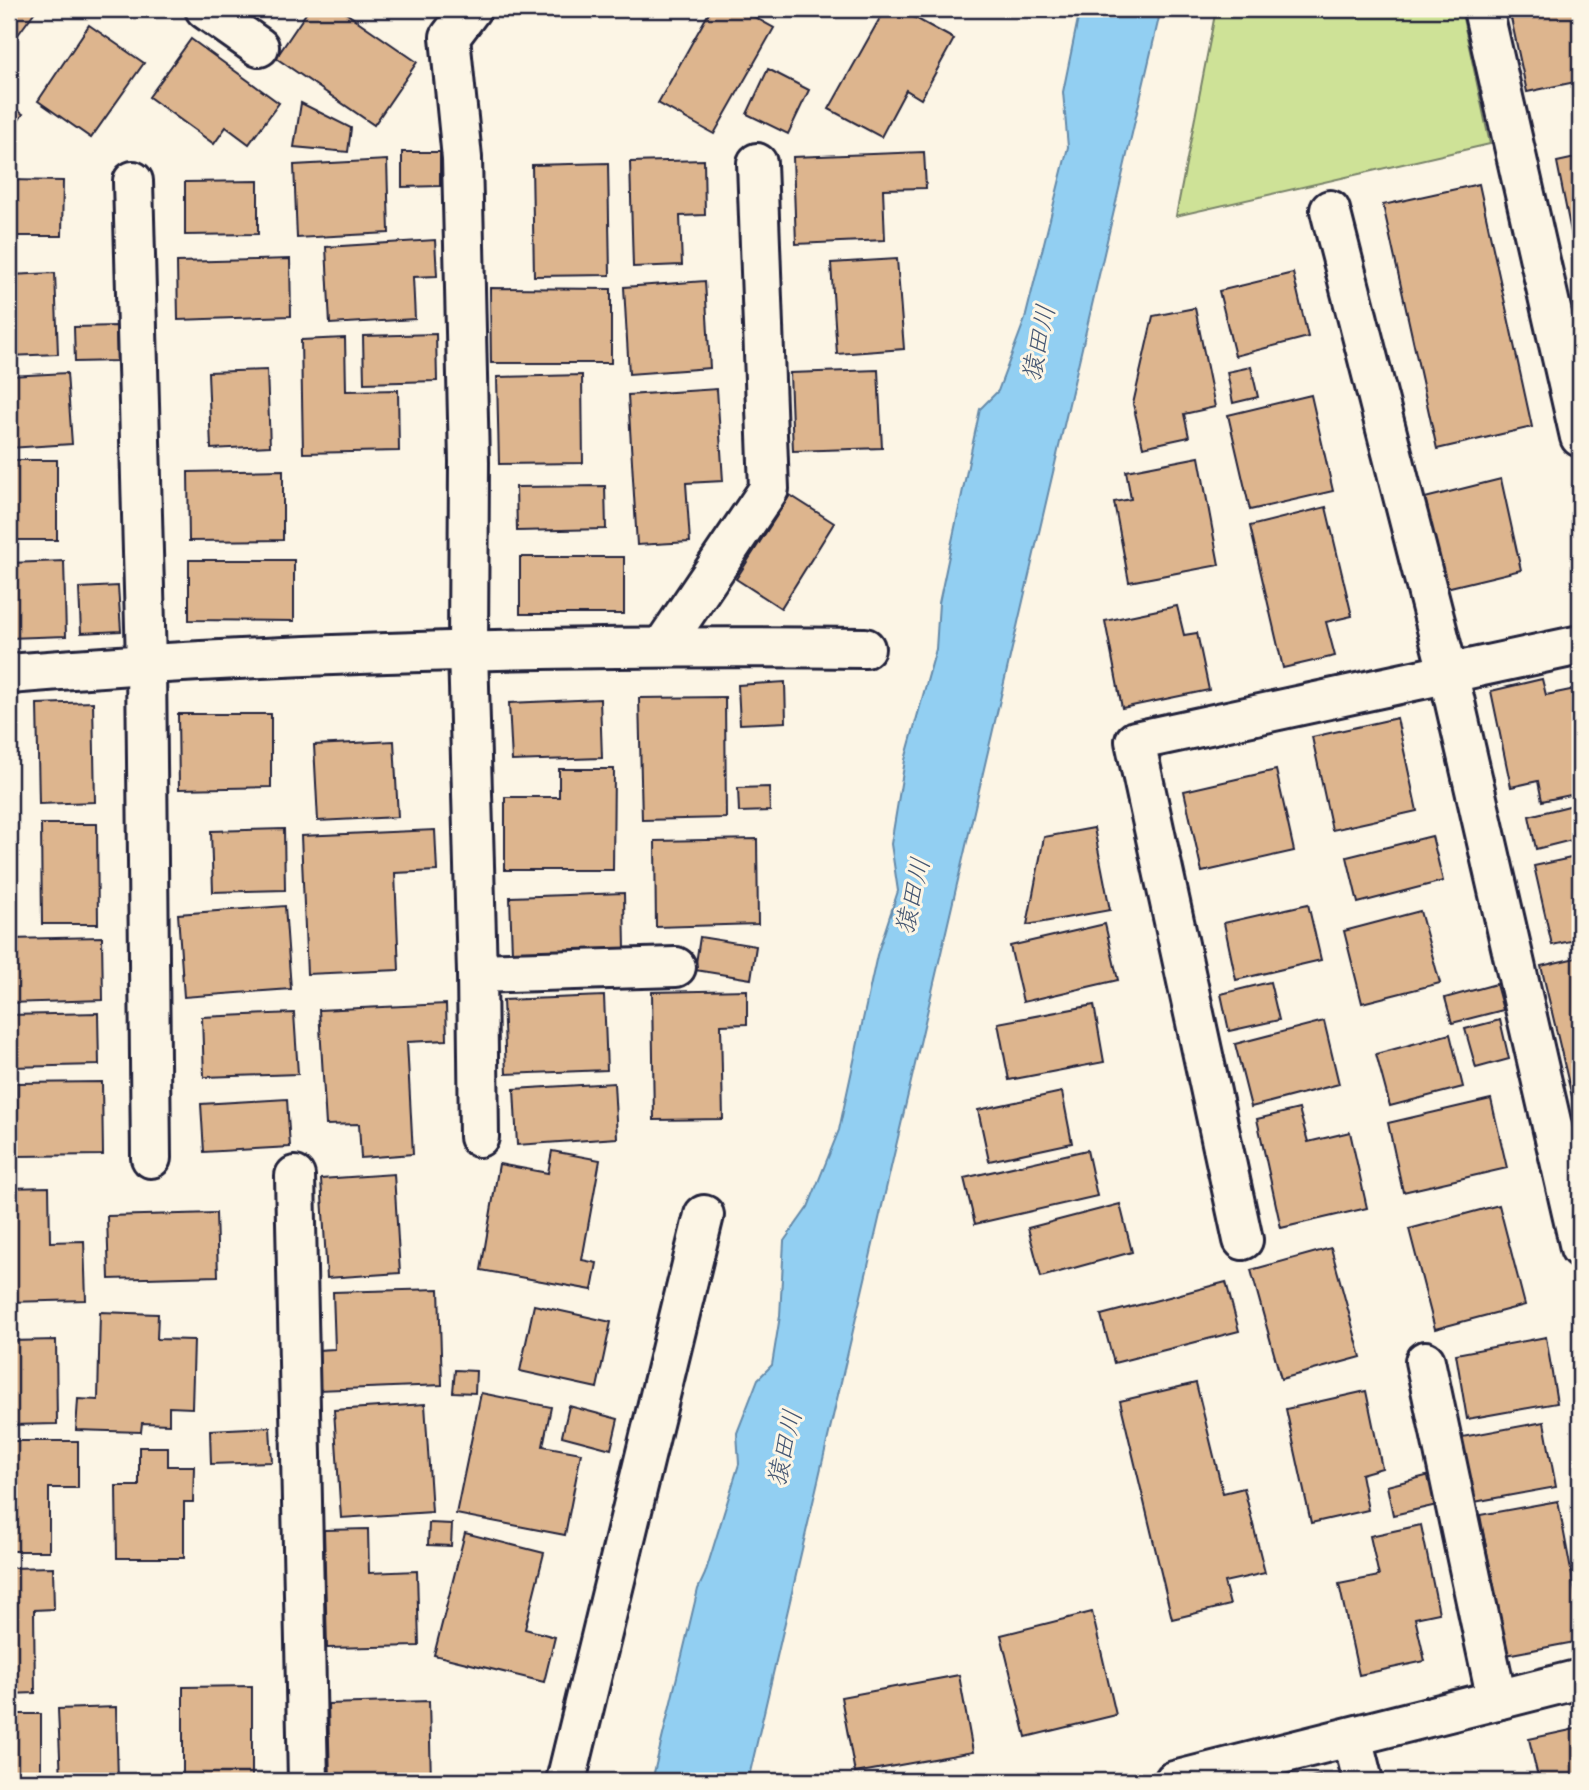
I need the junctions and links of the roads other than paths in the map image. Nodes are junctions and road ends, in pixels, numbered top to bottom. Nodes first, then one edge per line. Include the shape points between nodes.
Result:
1 (205, 9) edge
2 (471, 9) edge
3 (1483, 9) edge
4 (259, 47) dead end
5 (757, 163) dead end
6 (133, 181) dead end
7 (1330, 209) dead end
8 (1580, 437) edge
9 (1580, 645) edge
10 (663, 646) junction
11 (865, 648) dead end
12 (468, 650) junction
13 (146, 663) junction
14 (1448, 672) junction
15 (9, 674) edge
16 (676, 967) dead end
17 (477, 974) junction
18 (479, 1137) dead end
19 (150, 1158) dead end
20 (295, 1176) dead end
21 (704, 1215) dead end
22 (1243, 1240) dead end
23 (1580, 1248) edge
24 (1425, 1361) dead end
25 (1580, 1679) edge
26 (1497, 1700) junction
27 (1352, 1737) junction
28 (307, 1781) edge
29 (566, 1781) edge
30 (1174, 1781) edge
31 (1363, 1781) edge

1 - 4 street
2 - 12 street via 450,37 462,158
3 - 8 street
5 - 10 street via 769,489
6 - 13 street
7 - 14 street
9 - 14 street
10 - 11 street
10 - 12 street
12 - 13 street
12 - 17 street
13 - 15 street
13 - 19 street
14 - 22 street via 1135,741
14 - 23 street
16 - 17 street
17 - 18 street
20 - 28 street
21 - 29 street
24 - 26 street
25 - 26 street
26 - 27 street
27 - 30 street
27 - 31 street

